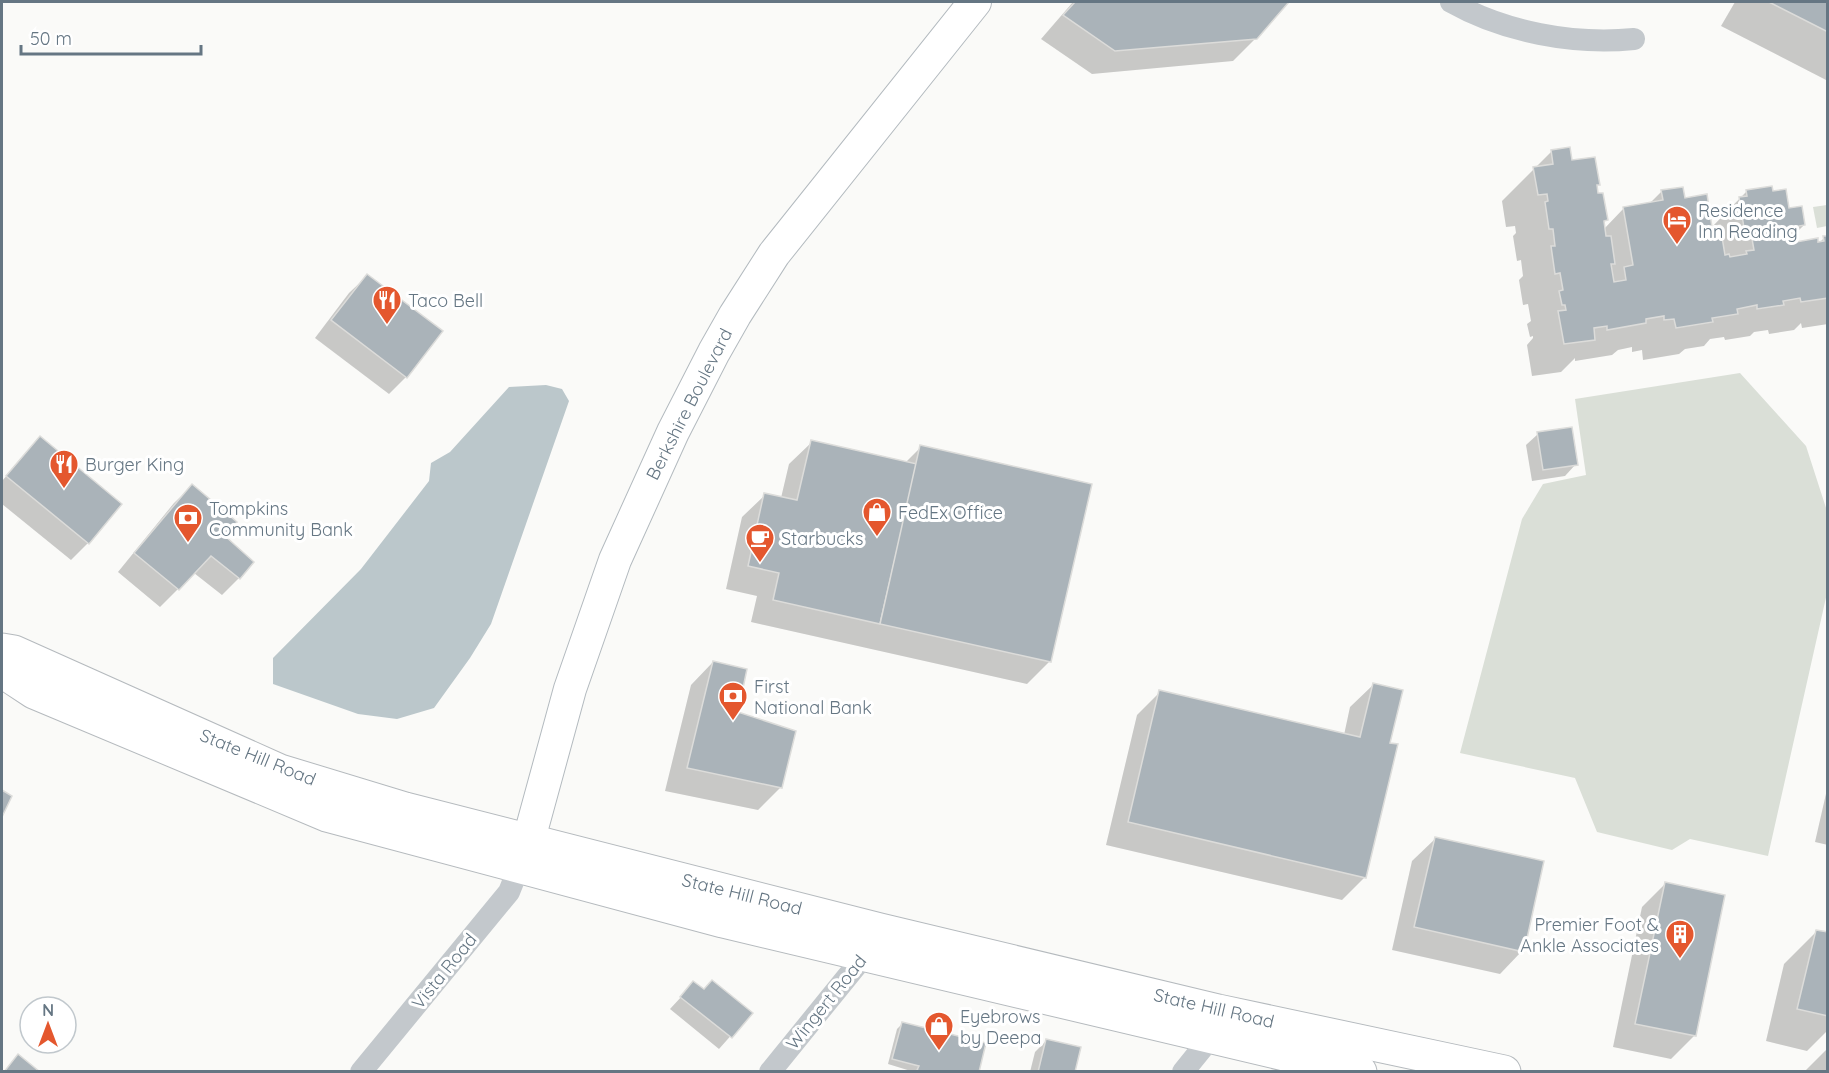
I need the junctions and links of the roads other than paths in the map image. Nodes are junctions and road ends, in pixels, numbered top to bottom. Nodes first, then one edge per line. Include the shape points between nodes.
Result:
1 (975, 2) edge
2 (1450, 2) edge
3 (1634, 39) dead end
4 (2, 650) edge
5 (2, 671) edge
6 (524, 853) junction
7 (873, 942) junction
8 (1215, 1024) junction
9 (361, 1071) edge
10 (770, 1071) edge
11 (1183, 1071) edge
12 (1360, 1071) edge
13 (1504, 1071) edge

1 - 6 main road, Berkshire Boulevard via 774,254 714,352 615,560 570,689
2 - 3 street via 1486,18 1566,39
4 - 6 main road, State Hill Road via 280,771 405,809
5 - 6 main road, State Hill Road via 34,692 327,815
6 - 7 main road, State Hill Road via 723,921
6 - 9 street, Vista Road via 509,892
7 - 8 main road, State Hill Road
7 - 10 street, Wingert Road
8 - 11 street
8 - 12 main road, State Hill Road
8 - 13 main road, State Hill Road

